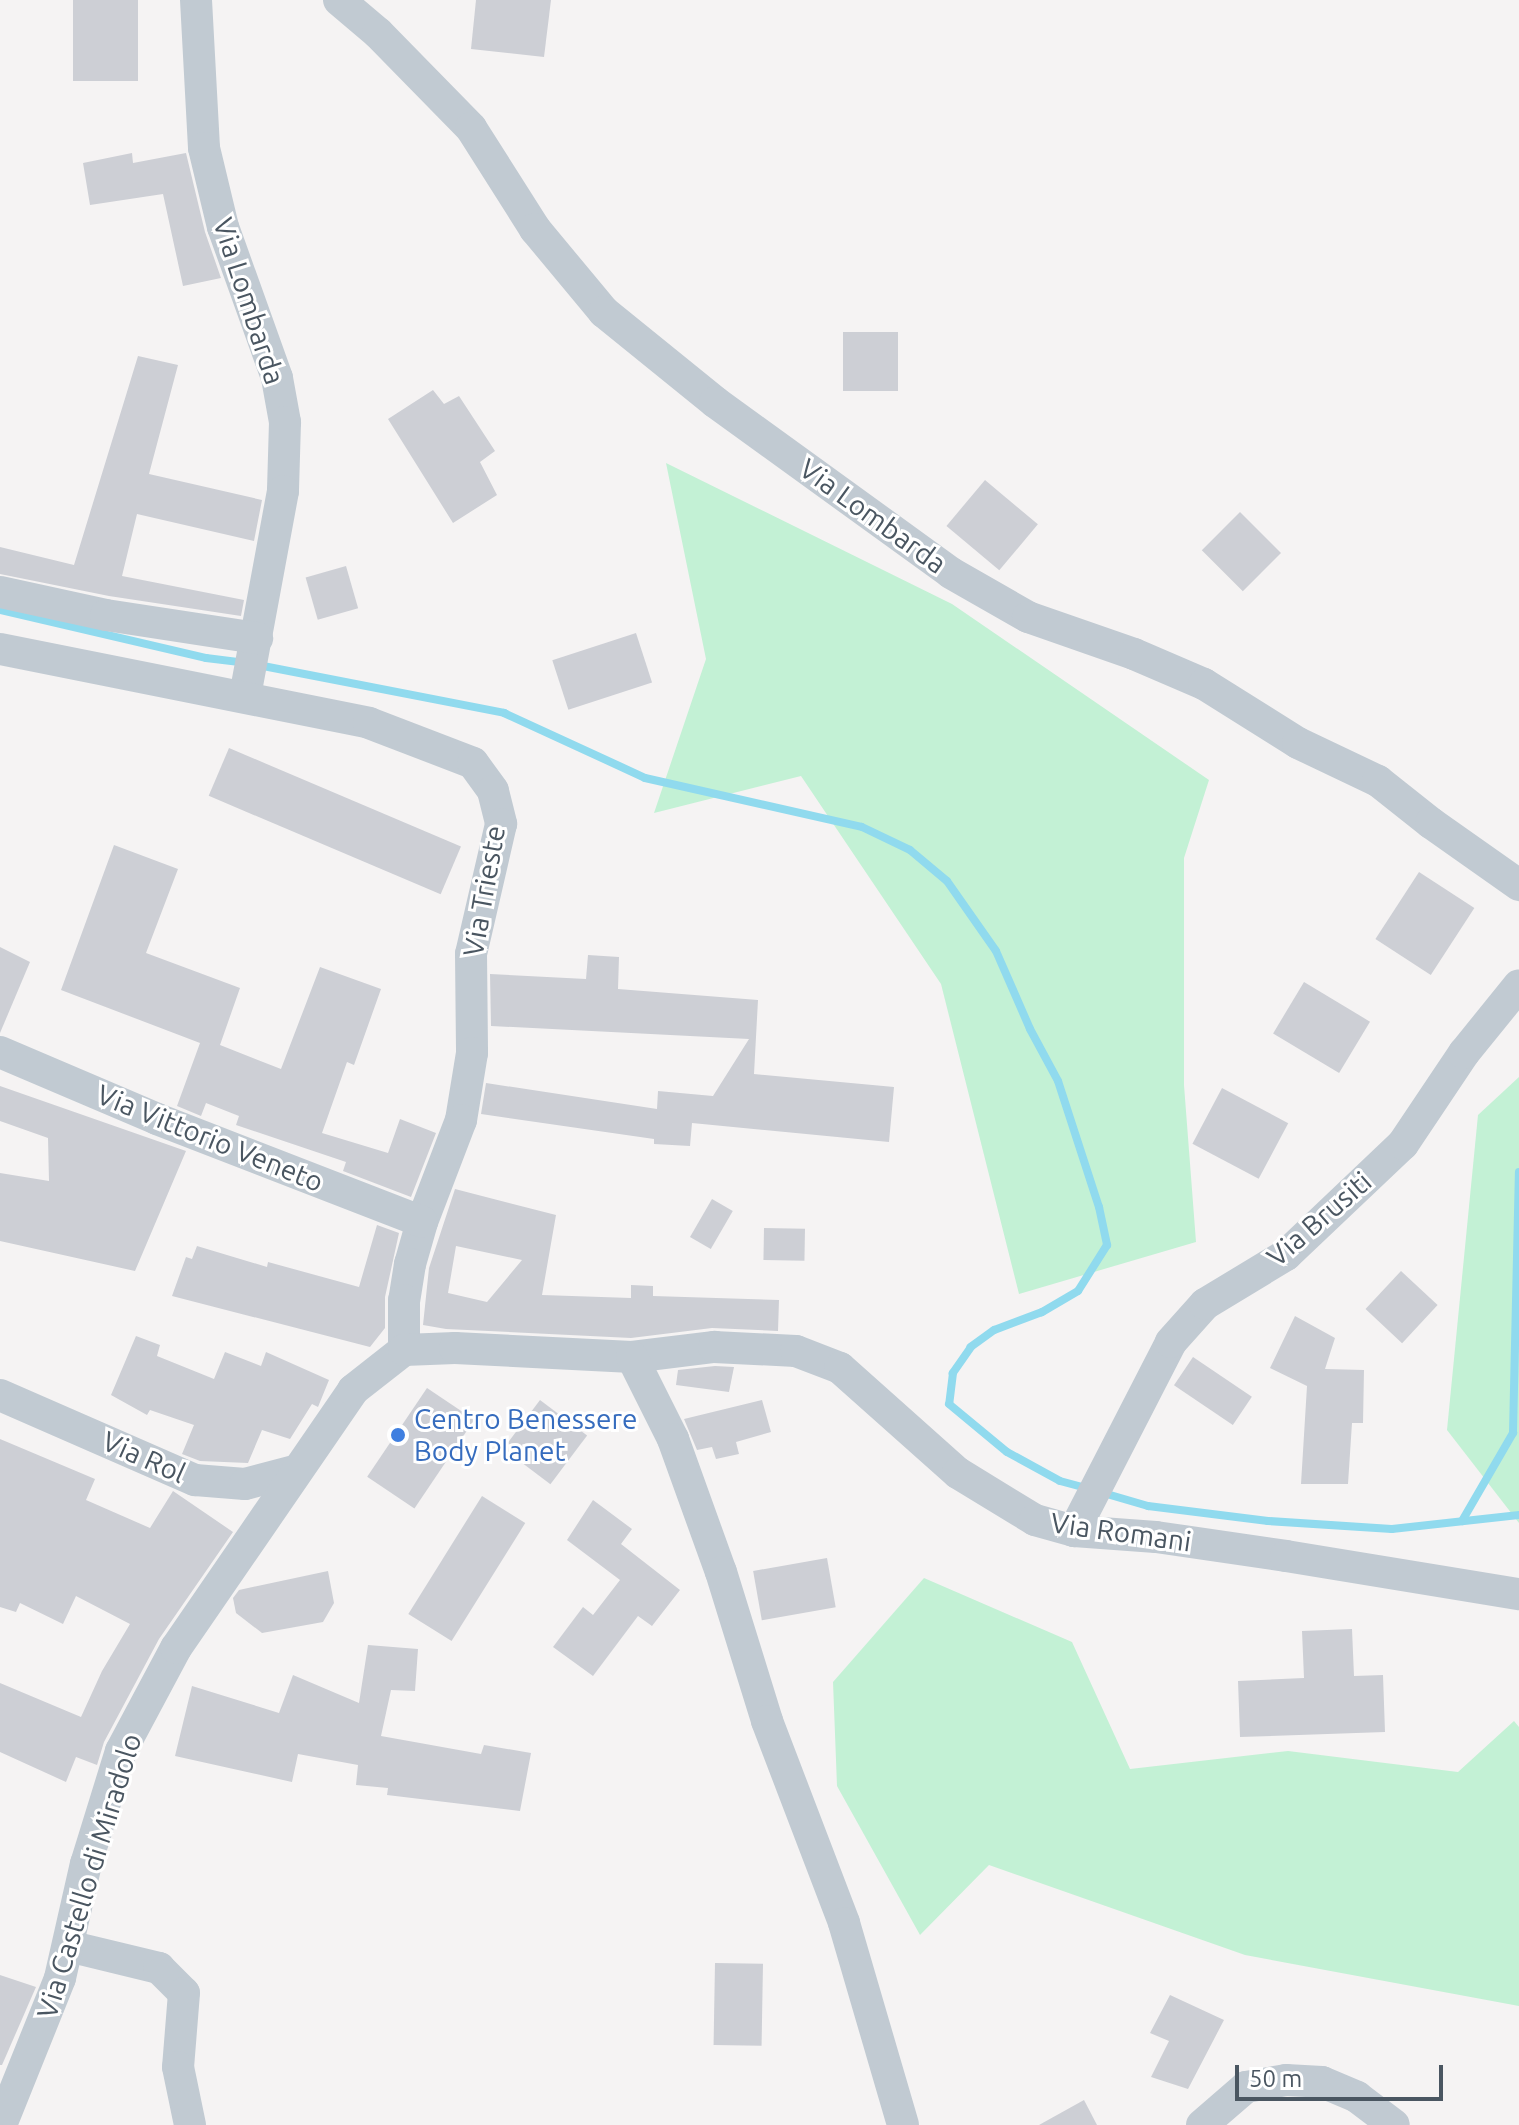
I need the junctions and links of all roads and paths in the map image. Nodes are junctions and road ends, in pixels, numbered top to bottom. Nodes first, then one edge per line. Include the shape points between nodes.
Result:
1 (196, 0) edge
2 (339, 0) edge
3 (0, 592) edge
4 (257, 638) junction
5 (0, 649) edge
6 (245, 697) junction
7 (1519, 885) edge
8 (1519, 985) edge
9 (1, 1058) edge
10 (422, 1222) junction
11 (404, 1350) junction
12 (632, 1357) junction
13 (0, 1395) edge
14 (294, 1471) junction
15 (1077, 1526) junction
16 (1519, 1594) edge
17 (68, 1946) junction
18 (1, 2125) edge
19 (190, 2125) edge
20 (903, 2125) edge
21 (1202, 2125) edge
22 (1394, 2125) edge

1 - 4 street, Via Lombarda via 204,148 223,227 277,378 285,422 283,491
2 - 7 street, Via Lombarda via 471,128 535,229 604,312 715,402 951,573 1028,617 1204,684 1298,743 1378,781
3 - 4 street
4 - 6 street, Via Lombarda
5 - 6 street, Via Trieste
6 - 10 street, Via Trieste via 369,723 433,745 473,763 493,791 501,824 471,954 472,1053 461,1120
8 - 15 street, Via Brusiti via 1464,1053 1403,1144 1286,1255 1205,1304 1171,1342
9 - 10 street, Via Vittorio Veneto
10 - 11 street, Via Trieste via 404,1300
11 - 12 street, Via Romani
11 - 14 street, Via Castello di Miradolo via 353,1390
12 - 15 street, Via Romani via 714,1347 796,1351 840,1368 958,1473 1035,1520
12 - 20 street via 673,1439 721,1572 767,1721 844,1923
13 - 14 street, Via Rol via 195,1480 245,1484
14 - 17 street, Via Castello di Miradolo via 176,1648 121,1751 86,1864
15 - 16 street, Via Romani
17 - 18 street, Via Castello di Miradolo
17 - 19 street via 159,1968 184,1993 178,2067
21 - 22 street via 1246,2087 1286,2080 1322,2082 1357,2097

